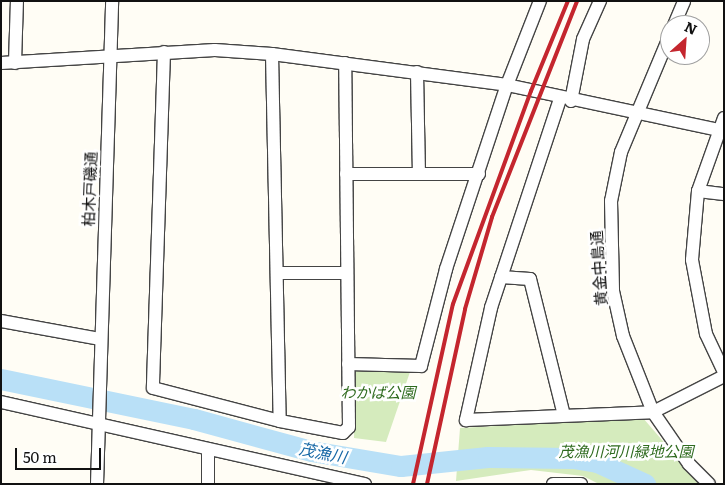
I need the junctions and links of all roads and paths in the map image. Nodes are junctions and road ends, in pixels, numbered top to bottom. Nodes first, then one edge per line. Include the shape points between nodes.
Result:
1 (17, 1) edge
2 (112, 1) edge
3 (540, 1) edge
4 (600, 1) edge
5 (684, 1) edge
6 (678, 15) edge
7 (164, 52) junction
8 (272, 54) junction
9 (110, 58) junction
10 (660, 60) edge
11 (1, 63) edge
12 (15, 63) junction
13 (346, 63) junction
14 (417, 72) junction
15 (507, 85) junction
16 (566, 100) junction
17 (638, 114) junction
18 (724, 118) edge
19 (720, 131) edge
20 (346, 174) junction
21 (419, 174) junction
22 (479, 174) junction
23 (698, 191) junction
24 (724, 194) edge
25 (276, 273) junction
26 (347, 273) junction
27 (501, 277) junction
28 (1, 321) edge
29 (100, 339) junction
30 (348, 364) junction
31 (724, 372) edge
32 (724, 376) edge
33 (1, 402) edge
34 (653, 412) junction
35 (564, 415) junction
36 (97, 419) junction
37 (280, 421) junction
38 (208, 449) junction
39 (97, 484) edge
40 (208, 484) edge
41 (365, 484) edge
42 (553, 484) edge
43 (581, 484) edge
44 (709, 484) edge

1 - 12 street
2 - 9 street, 柏木戸磯通
3 - 15 street
4 - 16 street via 583,39
5 - 6 street
7 - 8 street via 215,50
7 - 9 street
7 - 37 street via 153,388
8 - 13 street
8 - 25 street
9 - 12 street
9 - 29 street, 柏木戸磯通
10 - 17 street, 黄金中島通
11 - 12 street
13 - 14 street
13 - 20 street
14 - 15 street
14 - 21 street
15 - 16 street
15 - 22 street
16 - 17 street
16 - 27 street
17 - 19 street
17 - 34 street, 黄金中島通 via 621,152 611,201 609,250 623,336
18 - 19 street
19 - 23 street
20 - 21 street
20 - 26 street
21 - 22 street
22 - 30 street via 446,268 420,366
23 - 24 street
23 - 31 street via 692,260 697,296 706,334
25 - 26 street
25 - 37 street
26 - 30 street
27 - 35 street via 530,279
27 - 35 street via 466,420
28 - 29 street
29 - 36 street, 柏木戸磯通
30 - 37 street via 349,427 343,433
32 - 34 street
33 - 36 street
34 - 35 street
34 - 44 street, 黄金中島通 via 689,464
36 - 38 street
36 - 39 street, 柏木戸磯通
38 - 40 street
38 - 41 street
42 - 43 street

